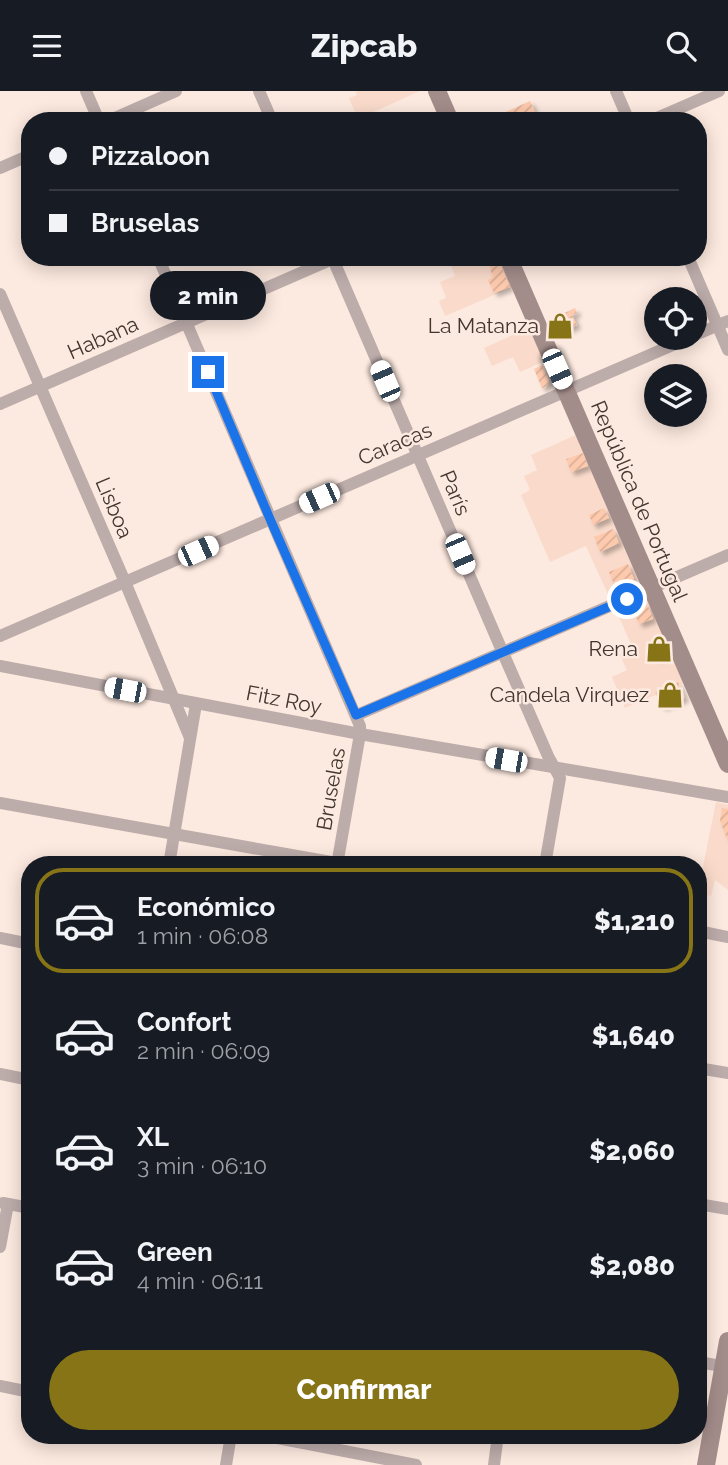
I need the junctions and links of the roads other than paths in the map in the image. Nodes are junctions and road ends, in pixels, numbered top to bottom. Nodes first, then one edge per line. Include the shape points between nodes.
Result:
1 (86, 91) edge
2 (176, 91) edge
3 (259, 91) edge
4 (437, 91) edge
5 (616, 91) edge
6 (719, 91) edge
7 (95, 112) edge
8 (128, 112) edge
9 (268, 112) edge
10 (446, 112) edge
11 (625, 112) edge
12 (671, 112) edge
13 (21, 159) edge
14 (0, 168) edge
15 (162, 266) edge
16 (316, 266) edge
17 (337, 266) edge
18 (512, 266) edge
19 (693, 266) edge
20 (0, 294) edge
21 (187, 323) junction
22 (723, 323) edge
23 (661, 350) edge
24 (728, 350) edge
25 (40, 386) junction
26 (567, 391) junction
27 (0, 404) edge
28 (417, 455) junction
29 (270, 519) junction
30 (728, 555) edge
31 (125, 582) junction
32 (652, 588) junction
33 (0, 636) edge
34 (503, 653) junction
35 (0, 666) edge
36 (175, 700) junction
37 (197, 703) junction
38 (356, 715) junction
39 (360, 734) junction
40 (190, 738) junction
41 (728, 764) edge
42 (555, 768) junction
43 (728, 797) edge
44 (0, 803) edge
45 (175, 835) junction
46 (171, 856) edge
47 (294, 856) edge
48 (341, 856) edge
49 (547, 856) edge
50 (707, 932) edge
51 (728, 936) edge
52 (0, 938) edge
53 (21, 942) edge
54 (707, 1070) edge
55 (728, 1073) edge
56 (0, 1074) edge
57 (21, 1078) edge
58 (4, 1204) edge
59 (707, 1205) edge
60 (728, 1209) edge
61 (0, 1247) edge
62 (728, 1341) edge
63 (707, 1364) edge
64 (726, 1367) edge
65 (0, 1386) edge
66 (21, 1390) edge
67 (230, 1444) edge
68 (308, 1444) edge
69 (497, 1444) edge
70 (226, 1465) edge
71 (416, 1465) edge
72 (494, 1465) edge
73 (706, 1465) edge

1 - 7 street
2 - 8 street
3 - 9 street
4 - 10 main road
5 - 11 street
6 - 12 street
13 - 14 street
15 - 21 street, Bruselas
16 - 21 street, Habana
17 - 28 street, París
18 - 26 main road, República de Portugal
19 - 22 street
20 - 25 street, Lisboa
21 - 25 street, Habana
21 - 29 street, Bruselas
22 - 24 street
23 - 26 street, Caracas
25 - 27 street, Habana
25 - 31 street, Lisboa
26 - 28 street, Caracas
26 - 32 main road, República de Portugal
28 - 29 street, Caracas
28 - 34 street, París
29 - 31 street, Caracas
29 - 38 street, Bruselas
30 - 32 street
31 - 33 street, Caracas
31 - 36 street, Lisboa
32 - 34 street
32 - 41 main road, República de Portugal
34 - 38 street
34 - 42 street, París
35 - 36 street, Fitz Roy
36 - 37 street, Fitz Roy
36 - 40 street, Lisboa
37 - 39 street, Fitz Roy
37 - 40 street
38 - 39 street, Bruselas
39 - 42 street, Fitz Roy
39 - 48 street, Bruselas
40 - 45 street
42 - 43 street, Fitz Roy
42 - 49 street, París via 560,778
44 - 45 street
45 - 46 street
45 - 47 street
50 - 51 street
52 - 53 street
54 - 55 street
56 - 57 street
58 - 61 street
59 - 60 street
62 - 64 main road
63 - 64 street
64 - 73 main road
65 - 66 street
67 - 70 street
68 - 71 street
69 - 72 street

